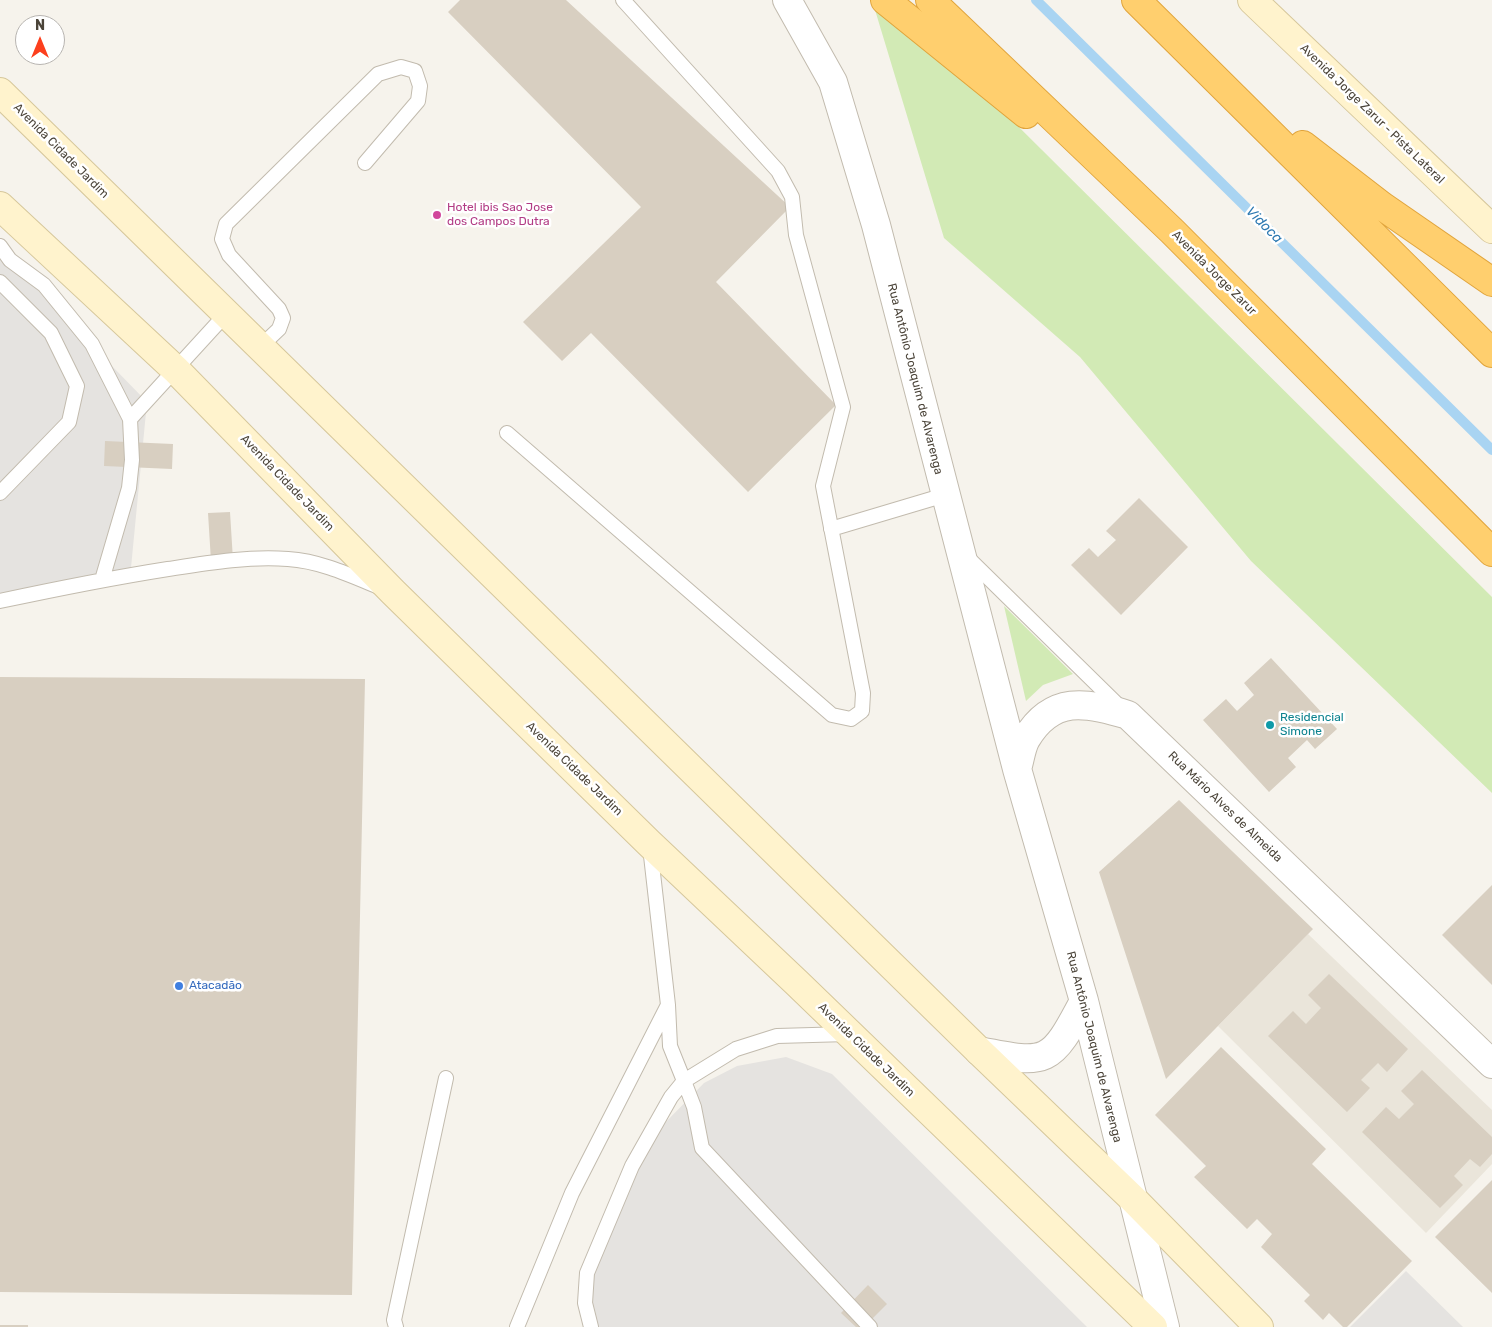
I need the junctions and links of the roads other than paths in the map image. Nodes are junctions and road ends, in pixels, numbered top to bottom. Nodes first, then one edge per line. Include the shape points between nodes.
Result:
1 (623, 0) edge
2 (787, 0) edge
3 (885, 0) edge
4 (930, 0) edge
5 (1136, 0) edge
6 (1252, 0) edge
7 (1214, 78) junction
8 (0, 92) edge
9 (365, 163) dead end
10 (0, 206) edge
11 (1492, 229) edge
12 (1172, 231) junction
13 (0, 246) edge
14 (0, 282) edge
15 (1492, 282) edge
16 (226, 314) junction
17 (260, 347) junction
18 (1492, 353) edge
19 (176, 370) junction
20 (130, 419) junction
21 (508, 433) dead end
22 (0, 493) edge
23 (945, 495) junction
24 (831, 528) junction
25 (959, 550) junction
26 (1492, 552) edge
27 (102, 580) junction
28 (393, 592) junction
29 (0, 601) edge
30 (1128, 715) junction
31 (1017, 769) junction
32 (649, 843) junction
33 (1084, 1000) junction
34 (668, 1005) junction
35 (848, 1034) junction
36 (979, 1051) junction
37 (1492, 1064) edge
38 (446, 1078) dead end
39 (684, 1082) junction
40 (1132, 1198) junction
41 (396, 1327) edge
42 (517, 1327) edge
43 (590, 1327) edge
44 (870, 1327) edge
45 (1153, 1327) edge
46 (1166, 1327) edge
47 (1259, 1327) edge

1 - 24 lane via 778,170 792,197 796,235 843,407 823,486
2 - 23 street, Rua Antônio Joaquim de Alvarenga via 834,82 876,225
3 - 12 highway
4 - 12 highway, Avenida Jorge Zarur
5 - 7 highway
6 - 11 main road, Avenida Jorge Zarur - Pista Lateral
7 - 15 highway via 1382,206
7 - 18 highway
8 - 16 main road, Avenida Cidade Jardim
9 - 17 lane via 418,101 420,86 415,71 401,67 378,74 226,224 222,239 229,255 279,309 283,318 279,329
10 - 19 main road, Avenida Cidade Jardim
12 - 26 highway, Avenida Jorge Zarur
13 - 20 lane via 10,260 44,285 92,344
14 - 22 lane via 51,333 77,386 69,422
16 - 17 main road, Avenida Cidade Jardim
16 - 19 lane
17 - 36 main road, Avenida Cidade Jardim
19 - 20 lane
19 - 28 main road, Avenida Cidade Jardim
20 - 27 lane via 132,460 129,488
21 - 24 lane via 832,715 851,719 862,711 863,693
23 - 24 lane
23 - 25 street, Rua Antônio Joaquim de Alvarenga
25 - 30 lane, Rua Mário Alves de Almeida
25 - 31 street, Rua Antônio Joaquim de Alvarenga
27 - 28 lane via 210,563 289,559 331,568
27 - 29 lane
28 - 32 main road, Avenida Cidade Jardim
30 - 31 street via 1097,705 1063,706 1043,717 1025,740
30 - 37 street, Rua Mário Alves de Almeida
31 - 33 street, Rua Antônio Joaquim de Alvarenga
32 - 34 lane
32 - 35 main road, Avenida Cidade Jardim
33 - 36 street via 1054,1050 1036,1058 1022,1059
33 - 40 street, Rua Antônio Joaquim de Alvarenga
34 - 39 lane via 670,1046
34 - 42 lane via 572,1193
35 - 39 lane via 777,1036 736,1049
35 - 45 main road, Avenida Cidade Jardim
36 - 40 main road, Avenida Cidade Jardim
38 - 41 lane via 394,1320
39 - 43 lane via 671,1097 632,1166 587,1273 585,1303
39 - 44 lane via 694,1107 702,1148
40 - 46 street, Rua Antônio Joaquim de Alvarenga
40 - 47 main road, Avenida Cidade Jardim

